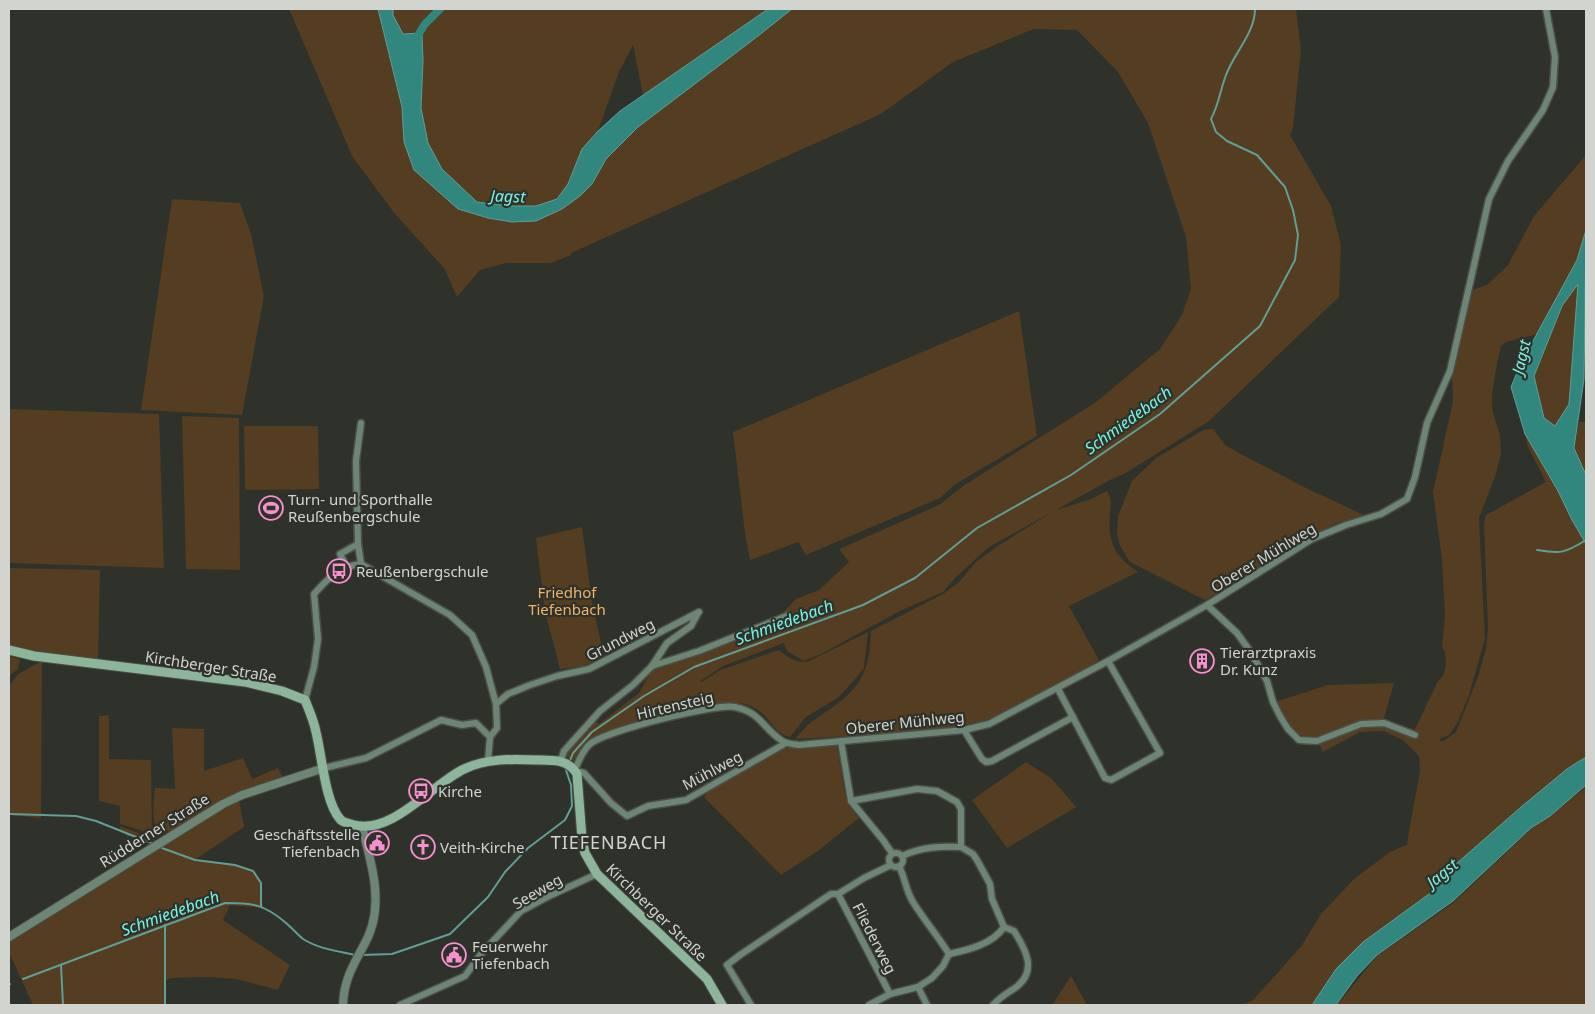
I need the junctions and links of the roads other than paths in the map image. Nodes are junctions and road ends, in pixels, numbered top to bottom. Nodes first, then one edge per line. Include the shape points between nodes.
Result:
1 (1546, 9) edge
2 (361, 423) dead end
3 (358, 544) junction
4 (361, 564) junction
5 (346, 566) junction
6 (1207, 605) junction
7 (789, 615) dead end
8 (9, 650) edge
9 (1108, 661) junction
10 (652, 666) junction
11 (1058, 689) junction
12 (304, 700) junction
13 (496, 704) junction
14 (1073, 717) junction
15 (964, 730) junction
16 (1415, 735) dead end
17 (490, 737) junction
18 (841, 741) junction
19 (786, 743) junction
20 (488, 761) junction
21 (568, 765) junction
22 (324, 768) junction
23 (851, 801) junction
24 (362, 827) junction
25 (961, 847) junction
26 (892, 854) junction
27 (902, 856) junction
28 (891, 865) junction
29 (899, 866) junction
30 (597, 874) junction
31 (838, 894) junction
32 (1004, 927) junction
33 (9, 937) edge
34 (949, 954) junction
35 (918, 988) junction
36 (890, 994) junction
37 (343, 1005) edge
38 (400, 1005) edge
39 (722, 1005) edge
40 (751, 1005) edge
41 (869, 1005) edge
42 (927, 1005) edge
43 (993, 1005) edge

1 - 6 street, Oberer Mühlweg via 1555,57 1553,86 1543,110 1508,161 1489,199 1450,371 1427,423 1407,499 1381,514 1312,539
2 - 3 street via 356,461
3 - 4 street
3 - 5 street via 340,554
4 - 5 street
4 - 13 street via 450,615 472,635 486,667
5 - 12 street via 328,578 314,594 318,639
6 - 9 street, Oberer Mühlweg
6 - 16 street via 1250,651 1267,681 1280,716 1299,740 1317,741 1362,724 1384,723
7 - 10 street
8 - 12 main road, Kirchberger Straße via 34,656 246,682
9 - 11 street, Oberer Mühlweg
9 - 14 street via 1160,753 1111,780 1105,778
10 - 13 street, Grundweg via 667,643 691,626 699,612 589,669 530,685 508,694
10 - 21 street via 600,711 564,751
11 - 14 street
11 - 15 street, Oberer Mühlweg via 990,724
12 - 22 main road via 316,729
13 - 17 street via 497,728
14 - 15 street via 986,762
15 - 18 street, Oberer Mühlweg
17 - 20 street
17 - 22 street via 476,723 462,725 440,720 366,758
18 - 19 street, Oberer Mühlweg
18 - 23 street
19 - 21 street, Hirtensteig via 755,714 725,706 620,731 590,744 578,761
19 - 21 street, Mühlweg via 686,800 648,806 627,816 584,773
20 - 21 main road via 521,759
20 - 24 main road via 463,769 400,813
21 - 30 main road, Kirchberger Straße via 577,774 582,838
22 - 24 main road via 334,811 342,821
22 - 33 street, Rüdderner Straße via 242,794 222,804
23 - 25 street via 917,788 937,791 957,802 961,810
23 - 26 street
24 - 37 street via 377,900 369,936 346,979
25 - 27 street via 939,846
25 - 32 street via 973,854 990,884 992,899
26 - 27 street
26 - 28 street via 888,860
27 - 29 street via 903,862
28 - 29 street
28 - 31 street
29 - 34 street via 914,903
30 - 38 street, Seeweg via 521,912 465,976
30 - 39 main road, Kirchberger Straße via 706,979
31 - 36 street, Fliederweg
31 - 40 street via 831,894 727,965
32 - 34 street via 977,947
32 - 43 street via 1014,931 1028,956 1028,966 1018,986
34 - 35 street, Fliederweg via 943,966
35 - 36 street, Fliederweg
35 - 42 street
36 - 41 street, Fliederweg

